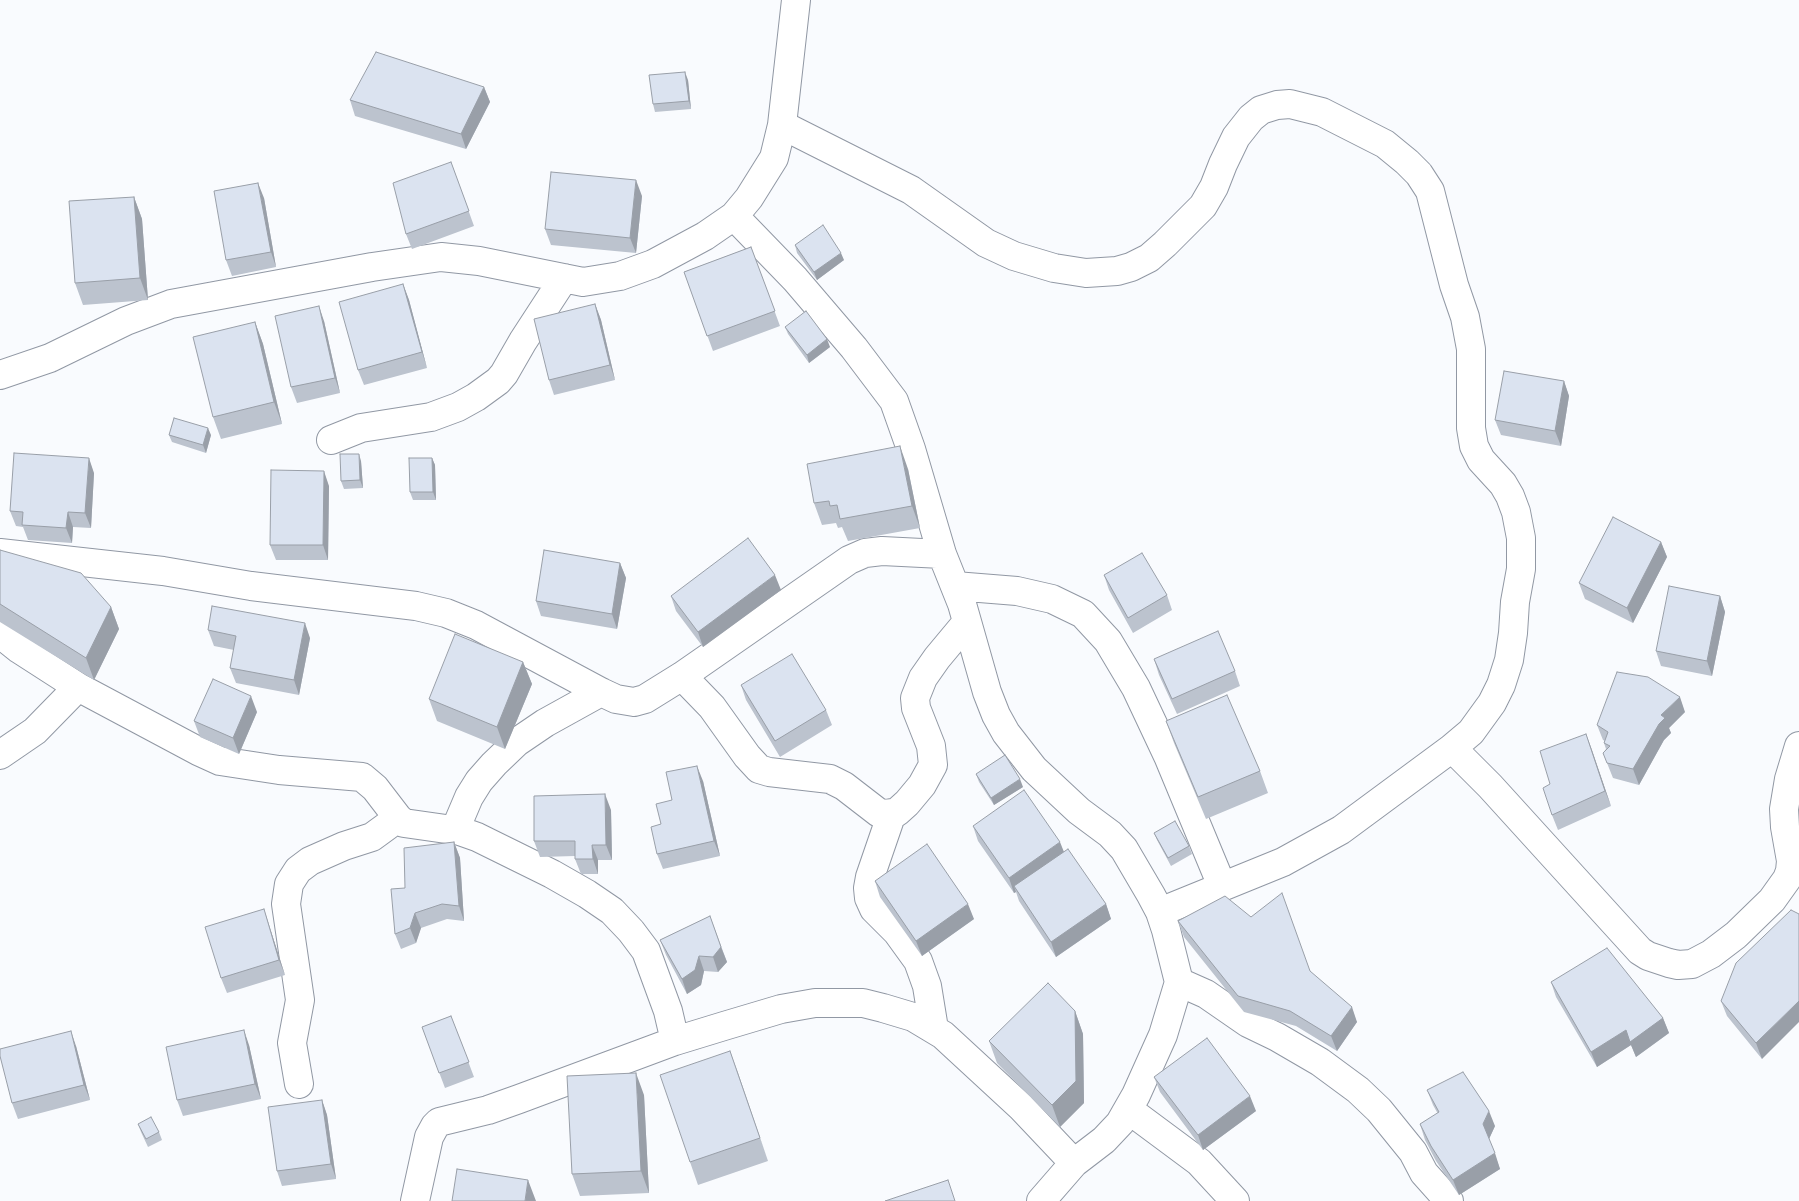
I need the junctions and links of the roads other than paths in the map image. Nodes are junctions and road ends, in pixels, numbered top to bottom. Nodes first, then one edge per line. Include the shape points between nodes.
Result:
1 (796, 0) edge
2 (782, 125) junction
3 (734, 216) junction
4 (564, 278) junction
5 (0, 375) edge
6 (331, 440) dead end
7 (0, 553) edge
8 (942, 554) junction
9 (955, 586) junction
10 (967, 622) junction
11 (0, 634) edge
12 (682, 676) junction
13 (78, 687) junction
14 (602, 692) junction
15 (1799, 746) edge
16 (1452, 748) junction
17 (0, 755) edge
18 (892, 813) junction
19 (398, 818) junction
20 (454, 830) junction
21 (1222, 886) junction
22 (1160, 912) junction
23 (1179, 982) junction
24 (934, 1029) junction
25 (675, 1041) junction
26 (299, 1084) dead end
27 (1129, 1110) junction
28 (1074, 1163) junction
29 (415, 1201) edge
30 (1041, 1201) edge
31 (1235, 1201) edge
32 (1449, 1201) edge

1 - 2 street
2 - 3 street via 774,158
2 - 16 street via 911,190 986,243 1054,268 1086,273 1131,268 1171,239 1203,206 1236,138 1261,110 1290,104 1322,112 1385,144 1407,162 1430,191 1465,317 1471,349 1474,446 1510,496 1521,538 1521,569 1513,632 1501,685 1471,732
3 - 4 street via 705,236 620,276 583,282
3 - 8 street via 796,279 894,401
4 - 5 street via 441,257 372,267 171,304 126,321 50,358
4 - 6 street via 498,382 462,405 432,417 361,428
7 - 14 street via 163,571 416,606 476,625
8 - 9 street
8 - 12 street via 882,551 865,553 849,560
9 - 10 street
9 - 21 street via 1017,591 1052,599 1083,614 1108,641 1136,688 1168,756
10 - 18 street via 919,686 915,703 932,746 933,765 907,803
10 - 22 street via 987,692 1006,733 1034,769 1124,849
11 - 13 street
12 - 14 street via 634,702 616,699
12 - 18 street via 712,708 759,769 830,778 879,813
13 - 17 street via 35,731
13 - 19 street via 220,761 362,777 375,788
14 - 20 street via 517,742 479,781
15 - 16 street via 1788,779 1784,809 1791,861 1787,879 1772,900 1730,940 1699,961 1678,965 1640,951
16 - 21 street via 1341,830 1283,862
18 - 24 street via 870,877 869,898 874,909 918,960 927,986
19 - 20 street via 408,825
19 - 26 street via 372,837 310,862 298,870 289,884 288,915 300,1000 292,1043
20 - 25 street via 477,837 552,874 612,911 646,951 668,1011
21 - 22 street
22 - 23 street
23 - 27 street via 1163,1035
23 - 32 street via 1206,994 1248,1023 1320,1062 1358,1090 1390,1122 1424,1173
24 - 25 street via 913,1017 863,1003 815,1003 781,1009
24 - 28 street via 1021,1107
25 - 29 street via 519,1100 439,1122 429,1137
27 - 28 street via 1104,1140
27 - 31 street via 1198,1162
28 - 30 street

